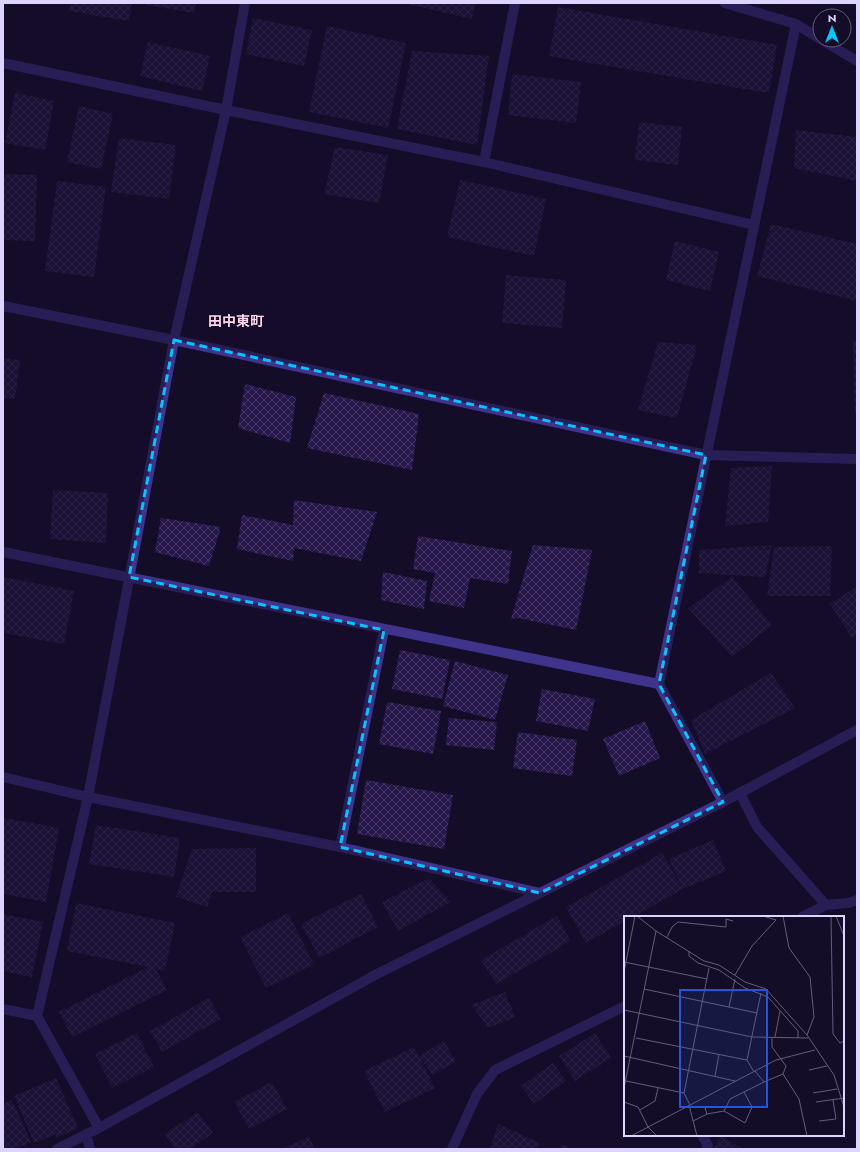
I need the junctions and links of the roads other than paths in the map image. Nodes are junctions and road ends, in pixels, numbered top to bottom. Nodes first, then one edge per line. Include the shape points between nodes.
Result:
1 (245, 3) edge
2 (515, 3) edge
3 (725, 3) edge
4 (796, 24) junction
5 (812, 34) edge
6 (836, 48) edge
7 (857, 61) edge
8 (3, 63) edge
9 (226, 110) junction
10 (484, 162) junction
11 (754, 224) junction
12 (3, 306) edge
13 (174, 340) junction
14 (706, 455) junction
15 (857, 459) edge
16 (3, 552) edge
17 (129, 577) junction
18 (384, 630) junction
19 (659, 684) junction
20 (857, 730) edge
21 (3, 777) edge
22 (740, 793) junction
23 (88, 797) junction
24 (724, 802) junction
25 (340, 847) junction
26 (540, 893) junction
27 (857, 900) edge
28 (826, 905) junction
29 (804, 916) edge
30 (624, 1006) edge
31 (3, 1009) edge
32 (37, 1016) junction
33 (99, 1128) junction
34 (86, 1134) junction
35 (703, 1136) edge
36 (57, 1149) edge
37 (90, 1149) edge
38 (452, 1149) edge
39 (706, 1149) edge

1 - 9 street
2 - 10 street
3 - 4 street
4 - 5 street
4 - 11 street
6 - 7 street
8 - 9 street
9 - 10 street
9 - 13 street
10 - 11 street
11 - 14 street
12 - 13 street
13 - 14 street
13 - 17 street
14 - 15 street
14 - 19 street
16 - 17 street
17 - 18 street
17 - 23 street
18 - 19 street
18 - 25 street
19 - 24 street
20 - 22 street
21 - 23 street
22 - 24 street
22 - 28 street via 757,826
23 - 25 street
23 - 32 street
24 - 26 street
25 - 26 street
26 - 33 street via 377,974
27 - 28 street
28 - 29 street
30 - 38 street via 495,1070 477,1094
31 - 32 street
32 - 33 street
33 - 34 street
34 - 36 street
34 - 37 street
35 - 39 street via 708,1146

